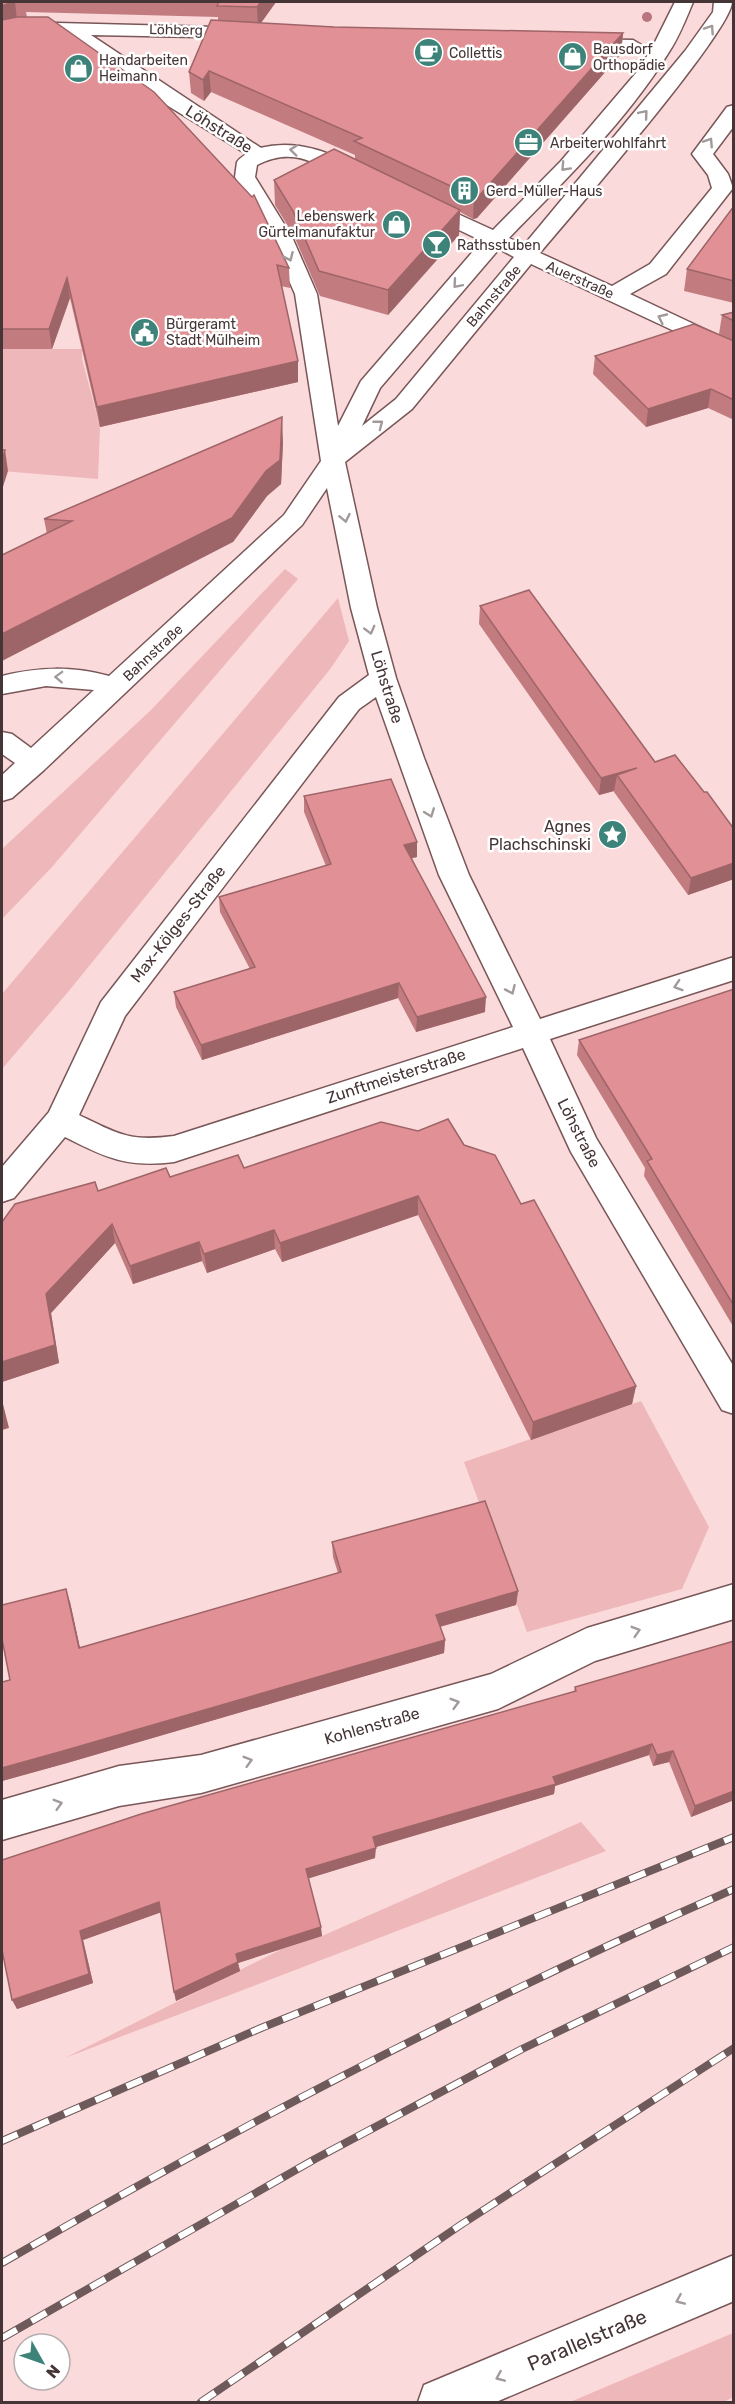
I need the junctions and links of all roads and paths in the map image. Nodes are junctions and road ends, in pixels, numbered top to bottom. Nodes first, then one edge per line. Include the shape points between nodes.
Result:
1 (684, 2) edge
2 (723, 2) edge
3 (7, 27) edge
4 (68, 28) junction
5 (266, 32) edge
6 (552, 44) edge
7 (661, 50) junction
8 (692, 55) junction
9 (734, 111) edge
10 (260, 154) junction
11 (726, 174) edge
12 (374, 182) edge
13 (405, 197) edge
14 (495, 240) junction
15 (527, 257) junction
16 (613, 295) junction
17 (734, 352) edge
18 (333, 461) junction
19 (382, 678) junction
20 (2, 685) edge
21 (116, 687) junction
22 (2, 741) edge
23 (34, 762) junction
24 (2, 791) edge
25 (734, 968) edge
26 (530, 1032) junction
27 (61, 1120) junction
28 (2, 1189) edge
29 (734, 1399) edge
30 (734, 1601) edge
31 (2, 1820) edge
32 (734, 2277) edge
33 (441, 2403) edge

1 - 7 street, Bahnstraße
8 -> 2 street, Bahnstraße via 722,12
3 - 4 street, Löhberg
4 - 5 street, Löhberg
4 - 10 street, Löhstraße via 172,100
6 - 7 street
7 - 8 street
7 -> 14 street, Bahnstraße via 568,165
15 -> 8 street, Bahnstraße
11 -> 9 street via 702,154
12 -> 10 street via 312,152 285,149
10 -> 18 street, Löhstraße via 247,162 245,177 281,237 306,294
11 - 16 street via 723,188 666,261
13 - 14 street, Auerstraße
14 - 15 street, Auerstraße
14 -> 18 street, Bahnstraße via 369,386
15 - 16 street, Auerstraße
18 -> 15 street, Bahnstraße via 404,404
17 -> 16 street, Auerstraße
18 -> 19 street, Löhstraße
18 - 21 street, Bahnstraße via 278,537
19 -> 26 street, Löhstraße via 454,875
19 - 27 street, Max-Kölges-Straße via 349,703 112,1010
21 -> 20 street, Bahnstraße via 86,678 34,676
21 - 23 street, Bahnstraße
22 - 23 street
23 - 24 street, Bahnstraße
25 -> 26 street, Zunftmeisterstraße
26 - 27 street, Zunftmeisterstraße via 174,1149 144,1153 117,1146
26 - 29 street, Löhstraße via 582,1143
27 - 28 street, Max-Kölges-Straße
31 -> 30 street, Kohlenstraße via 119,1786 201,1774 498,1691 587,1646
32 -> 33 street, Parallelstraße

